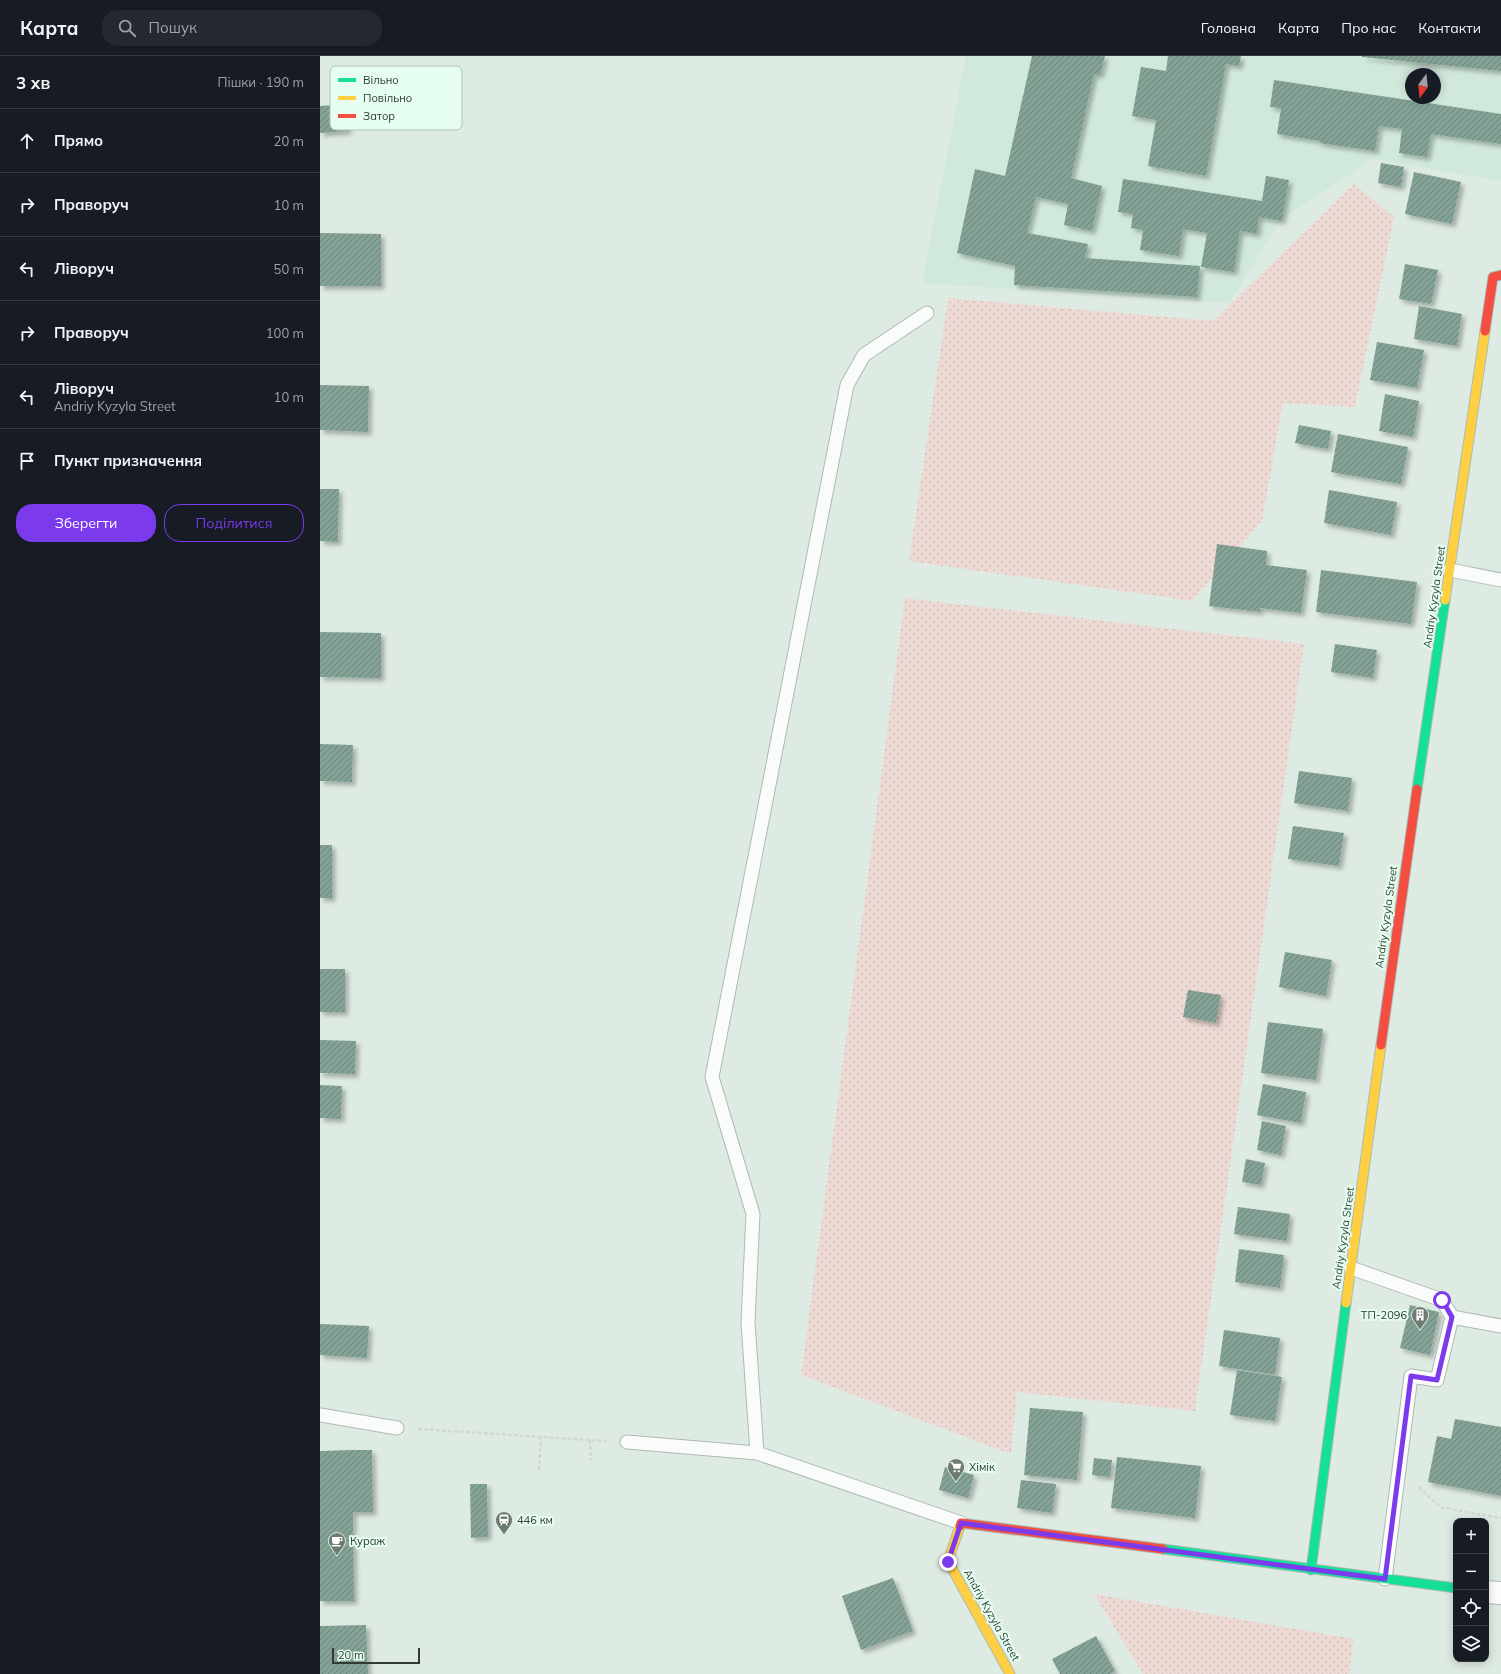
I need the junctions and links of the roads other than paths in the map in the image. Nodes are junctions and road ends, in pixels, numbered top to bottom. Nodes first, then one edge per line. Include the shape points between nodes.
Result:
1 (1501, 275) edge
2 (927, 313) dead end
3 (1450, 570) junction
4 (1501, 580) edge
5 (1351, 1268) junction
6 (1452, 1317) junction
7 (1501, 1326) edge
8 (320, 1415) edge
9 (398, 1428) road end
10 (627, 1442) road end
11 (757, 1453) junction
12 (961, 1523) junction
13 (1312, 1570) junction
14 (1385, 1579) junction
15 (1453, 1588) edge
16 (1489, 1592) edge
17 (1501, 1594) edge
18 (1010, 1674) edge

1 - 3 street, Andriy Kyzyla Street via 1494,277
2 - 11 lane via 864,355 847,386 712,1077 753,1214 748,1322
3 - 4 lane
3 - 5 street, Andriy Kyzyla Street via 1389,982
5 - 6 lane via 1442,1300
5 - 13 street, Andriy Kyzyla Street
6 - 7 lane
6 - 14 lane via 1437,1380 1411,1376
8 - 9 lane
10 - 11 lane
11 - 12 lane
12 - 13 street
12 - 18 street, Andriy Kyzyla Street via 948,1562
13 - 14 street
14 - 15 street
16 - 17 street

